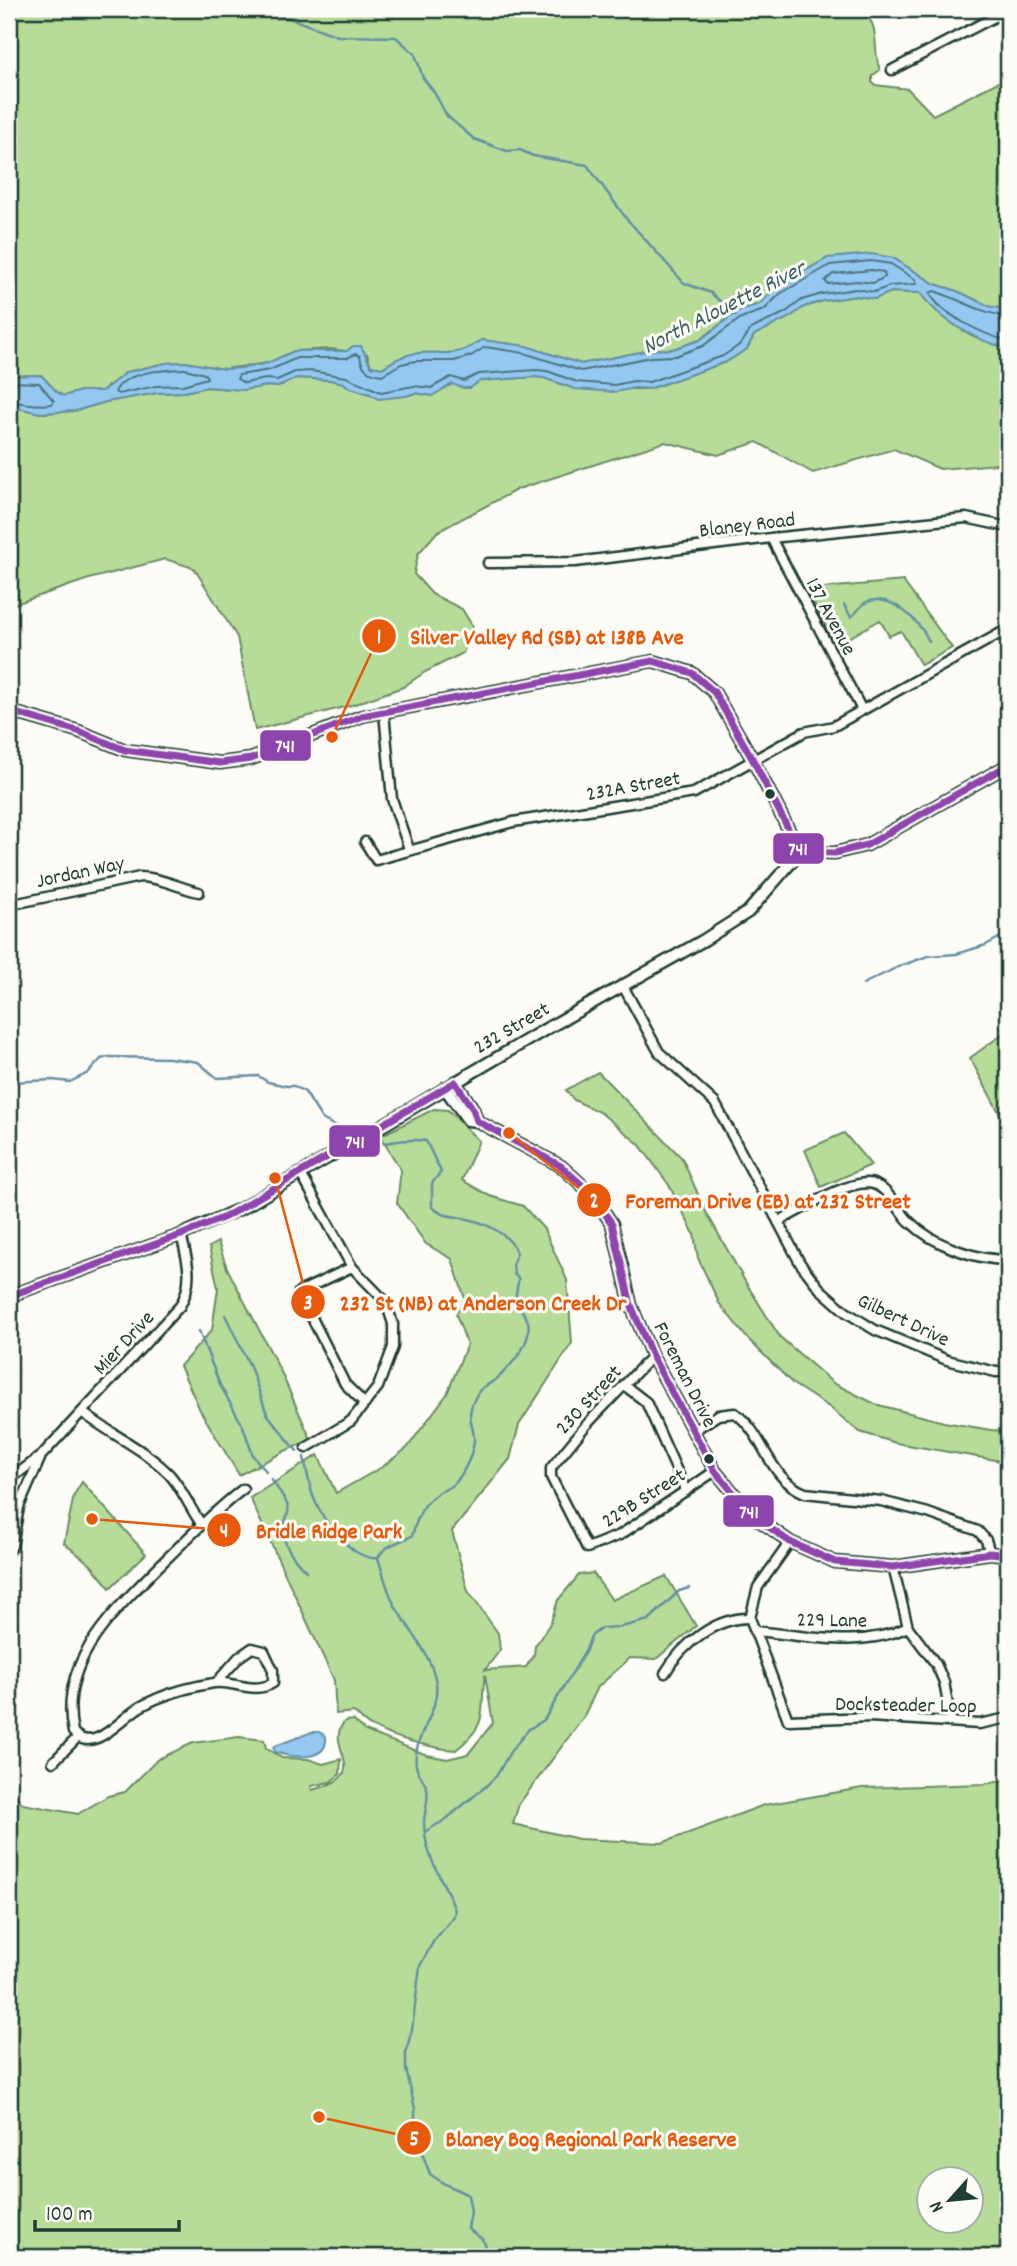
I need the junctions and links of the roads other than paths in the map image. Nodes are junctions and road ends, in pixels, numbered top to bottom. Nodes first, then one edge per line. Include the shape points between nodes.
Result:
1 (1008, 10) edge
2 (892, 70) dead end
3 (1008, 527) edge
4 (771, 538) junction
5 (488, 564) dead end
6 (1008, 629) edge
7 (862, 710) junction
8 (9, 711) edge
9 (384, 712) junction
10 (753, 760) junction
11 (1008, 765) edge
12 (365, 842) dead end
13 (409, 849) junction
14 (800, 852) junction
15 (199, 892) dead end
16 (9, 905) edge
17 (623, 986) junction
18 (455, 1082) junction
19 (445, 1088) junction
20 (477, 1121) junction
21 (300, 1174) junction
22 (779, 1221) junction
23 (181, 1235) junction
24 (1008, 1260) edge
25 (352, 1267) junction
26 (9, 1296) edge
27 (652, 1356) junction
28 (1008, 1372) edge
29 (624, 1385) junction
30 (365, 1404) junction
31 (82, 1412) junction
32 (693, 1431) junction
33 (306, 1448) dead end
34 (41, 1456) junction
35 (715, 1471) junction
36 (9, 1480) edge
37 (243, 1489) dead end
38 (686, 1491) junction
39 (201, 1525) junction
40 (790, 1542) junction
41 (587, 1548) joint
42 (9, 1550) edge
43 (990, 1553) junction
44 (1008, 1555) edge
45 (893, 1567) junction
46 (750, 1619) junction
47 (908, 1628) junction
48 (754, 1631) junction
49 (665, 1673) dead end
50 (217, 1682) junction
51 (1008, 1718) edge
52 (951, 1721) junction
53 (78, 1737) junction
54 (53, 1762) dead end

1 - 2 street
3 - 4 street, Blaney Road via 966,518
4 - 5 street, Blaney Road via 575,562
4 - 7 street, 137 Avenue
6 - 7 street, 232A Street
7 - 10 street, 232A Street
8 - 9 street via 125,750 220,763 251,759 362,716
9 - 10 street via 653,661 692,673 714,692
9 - 13 street via 392,799
10 - 13 street, 232A Street via 694,793 513,822
10 - 14 street
11 - 14 street via 867,845 835,853
12 - 13 street, 232A Street via 376,860
14 - 17 street, 232 Street via 748,912
15 - 16 street, Jordan Way via 140,877
17 - 18 street, 232 Street
17 - 22 street, Gilbert Drive via 659,1052 715,1103
18 - 19 street, 232 Street
18 - 20 street
19 - 20 street, Foreman Drive via 468,1120
19 - 21 street, 232 Street
20 - 27 street, Foreman Drive via 561,1166 593,1194 612,1224 631,1305
21 - 23 street, 232 Street via 225,1217
21 - 25 street
22 - 24 street via 849,1186 870,1183 882,1188 910,1223 931,1237 962,1252
22 - 28 street, Gilbert Drive via 800,1263 846,1312 875,1330 947,1360
23 - 26 street, 232 Street
23 - 31 street, Mier Drive via 190,1274 185,1297
25 - 30 street via 386,1302 393,1324 393,1347 378,1387
25 - 30 street via 299,1292 345,1384
27 - 29 street, 230 Street
27 - 32 street, Foreman Drive
29 - 38 street via 646,1402
29 - 41 street, 230 Street via 551,1468 551,1477
30 - 33 street via 351,1420
31 - 34 street, Mier Drive
31 - 39 street via 162,1468
32 - 35 street, Foreman Drive
32 - 43 street via 718,1415 735,1413 749,1426 779,1475 795,1489 928,1513 978,1531
34 - 36 street, Mier Drive
34 - 42 street, Mier Drive via 19,1507
35 - 38 street, 229B Street
35 - 40 street, Foreman Drive via 753,1516
37 - 39 street
38 - 41 street, 229B Street via 620,1535
39 - 53 street via 95,1636 80,1665 69,1705 72,1732
40 - 45 street, Foreman Drive via 835,1562
40 - 46 street via 758,1587
43 - 44 street, Foreman Drive
43 - 45 street, Foreman Drive
45 - 47 street
46 - 48 street, Docksteader Loop
46 - 49 street via 722,1622 681,1650
47 - 48 street, 229 Lane via 866,1638 823,1639
47 - 52 street via 936,1664
48 - 52 street, Docksteader Loop via 788,1720 870,1717
50 - 50 street via 252,1648 264,1651 274,1677 273,1683 260,1688
50 - 53 street via 153,1700 101,1737
51 - 52 street, Docksteader Loop via 979,1724
53 - 54 street

